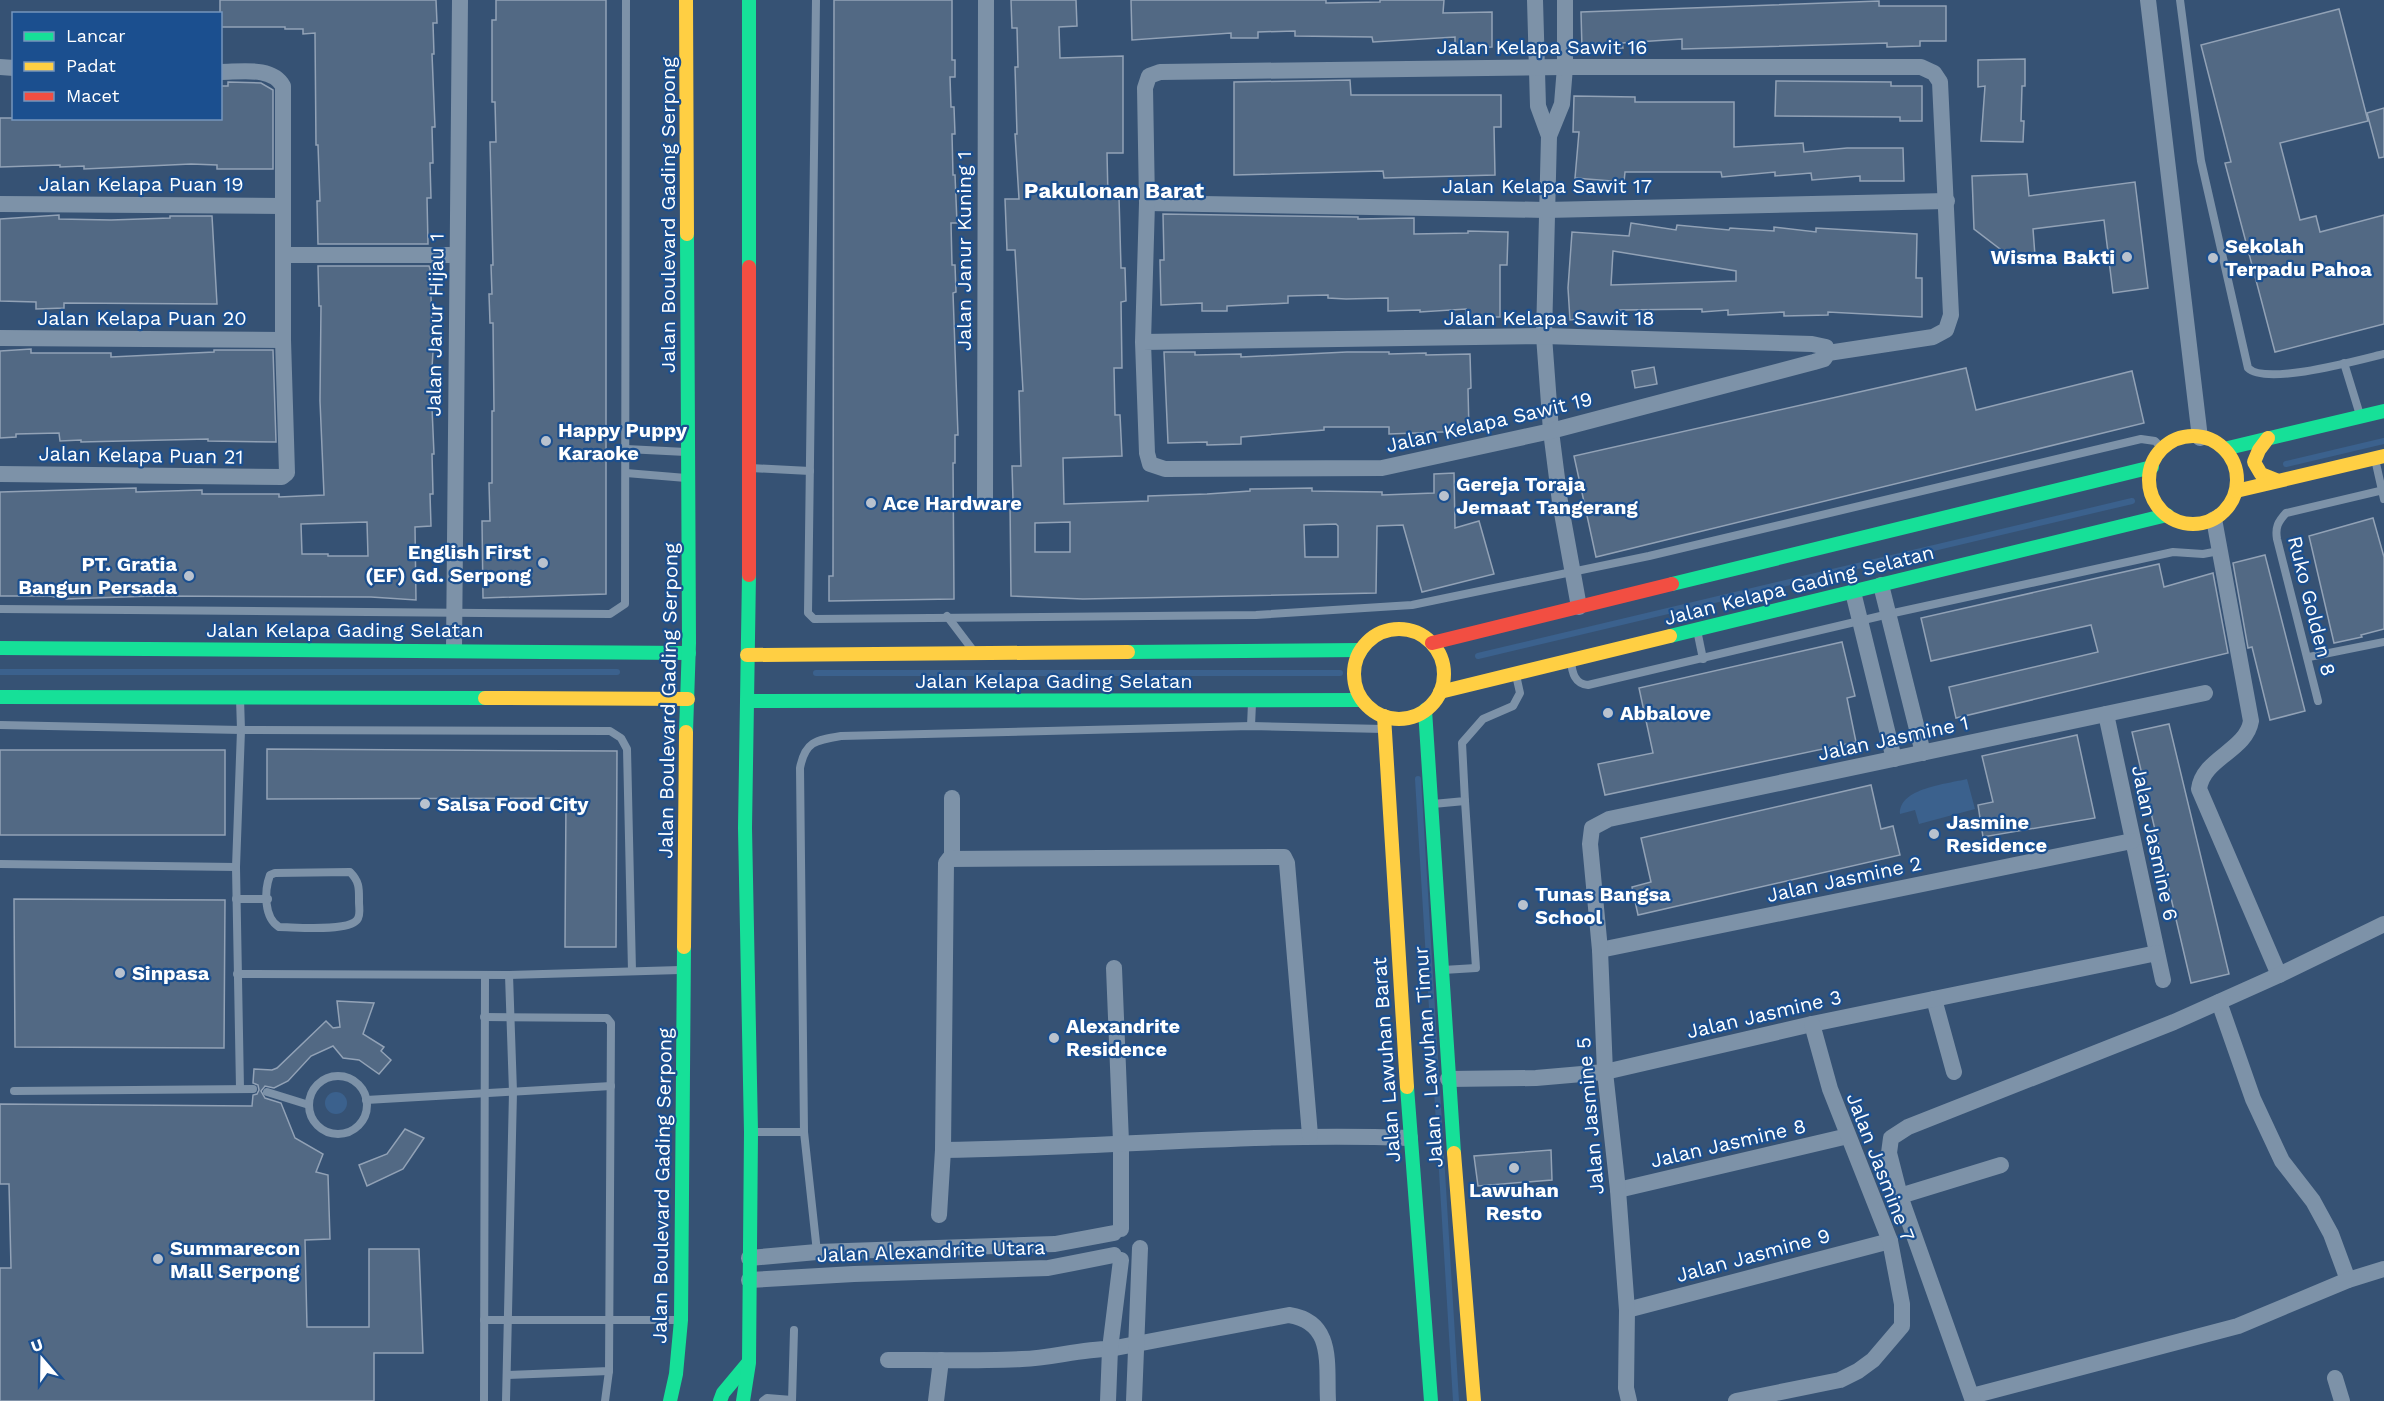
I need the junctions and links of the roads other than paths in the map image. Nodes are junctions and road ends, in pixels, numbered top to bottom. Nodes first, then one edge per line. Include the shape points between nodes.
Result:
1 (460, 0) edge
2 (626, 0) edge
3 (686, 0) edge
4 (749, 0) edge
5 (816, 0) edge
6 (986, 0) edge
7 (1535, 0) edge
8 (1565, 0) edge
9 (2148, 0) edge
10 (2180, 0) edge
11 (1536, 67) junction
12 (1564, 67) junction
13 (222, 72) edge
14 (1548, 136) junction
15 (1947, 201) junction
16 (1147, 202) junction
17 (0, 204) edge
18 (282, 206) junction
19 (1546, 210) junction
20 (283, 255) junction
21 (457, 255) junction
22 (1544, 336) junction
23 (0, 338) edge
24 (283, 340) junction
25 (1143, 342) junction
26 (1828, 353) junction
27 (2384, 354) edge
28 (2344, 363) junction
29 (2384, 411) edge
30 (2360, 417) junction
31 (1551, 431) junction
32 (2200, 438) junction
33 (2268, 438) junction
34 (2162, 448) junction
35 (2224, 448) junction
36 (626, 449) junction
37 (688, 452) junction
38 (2379, 457) edge
39 (2152, 467) junction
40 (749, 468) junction
41 (810, 471) junction
42 (626, 473) junction
43 (0, 474) edge
44 (689, 478) junction
45 (2277, 480) junction
46 (2236, 490) junction
47 (2383, 493) edge
48 (985, 503) dead end
49 (2167, 515) junction
50 (2214, 519) junction
51 (2219, 551) junction
52 (1572, 573) junction
53 (1881, 585) junction
54 (1852, 592) junction
55 (1579, 607) junction
56 (0, 609) edge
57 (454, 612) junction
58 (1889, 614) junction
59 (947, 616) junction
60 (1860, 621) junction
61 (1696, 630) junction
62 (2384, 642) edge
63 (1432, 643) junction
64 (0, 648) edge
65 (454, 650) junction
66 (1361, 650) junction
67 (689, 653) junction
68 (975, 654) junction
69 (747, 655) junction
70 (2309, 657) junction
71 (1703, 659) junction
72 (1571, 660) junction
73 (1516, 674) junction
74 (1440, 692) junction
75 (2205, 693) dead end
76 (0, 697) edge
77 (240, 698) junction
78 (688, 699) junction
79 (1252, 700) junction
80 (1362, 700) junction
81 (2318, 701) dead end
82 (747, 702) junction
83 (1425, 710) junction
84 (2106, 714) junction
85 (1385, 722) junction
86 (0, 725) edge
87 (1251, 726) junction
88 (241, 730) junction
89 (1923, 753) junction
90 (1894, 759) junction
91 (952, 798) dead end
92 (1465, 801) junction
93 (1431, 805) junction
94 (1592, 828) joint
95 (2132, 841) junction
96 (952, 859) junction
97 (0, 864) edge
98 (236, 867) junction
99 (236, 899) junction
100 (268, 899) junction
101 (2384, 924) edge
102 (1600, 950) junction
103 (2157, 953) junction
104 (1114, 968) dead end
105 (684, 970) junction
106 (1441, 970) junction
107 (632, 971) junction
108 (237, 974) junction
109 (485, 975) junction
110 (509, 975) junction
111 (2279, 975) junction
112 (2163, 980) dead end
113 (1934, 999) junction
114 (2219, 1002) junction
115 (484, 1017) junction
116 (509, 1018) junction
117 (1812, 1024) junction
118 (1605, 1072) junction
119 (1953, 1072) dead end
120 (1448, 1079) junction
121 (611, 1086) junction
122 (240, 1089) junction
123 (253, 1089) dead end
124 (14, 1091) dead end
125 (267, 1092) dead end
126 (513, 1092) junction
127 (484, 1093) junction
128 (366, 1100) junction
129 (309, 1106) junction
130 (751, 1132) junction
131 (804, 1132) junction
132 (1310, 1136) junction
133 (1848, 1136) junction
134 (1410, 1138) junction
135 (1121, 1142) junction
136 (943, 1150) junction
137 (2001, 1165) dead end
138 (1618, 1190) junction
139 (1900, 1196) junction
140 (939, 1215) dead end
141 (1118, 1231) junction
142 (1890, 1241) junction
143 (1140, 1248) junction
144 (816, 1252) junction
145 (749, 1258) junction
146 (1117, 1258) junction
147 (2384, 1269) edge
148 (749, 1280) junction
149 (2348, 1280) junction
150 (1627, 1310) junction
151 (484, 1320) junction
152 (508, 1320) junction
153 (609, 1320) junction
154 (681, 1320) junction
155 (794, 1330) dead end
156 (1137, 1343) junction
157 (1110, 1349) junction
158 (888, 1360) dead end
159 (941, 1360) junction
160 (749, 1363) junction
161 (609, 1371) junction
162 (676, 1374) junction
163 (507, 1375) junction
164 (2335, 1378) dead end
165 (1972, 1398) edge
166 (792, 1400) edge
167 (484, 1401) edge
168 (506, 1401) edge
169 (605, 1401) edge
170 (670, 1401) edge
171 (682, 1401) edge
172 (720, 1401) edge
173 (744, 1401) edge
174 (763, 1401) edge
175 (936, 1401) edge
176 (1108, 1401) edge
177 (1134, 1401) edge
178 (1328, 1401) edge
179 (1431, 1401) edge
180 (1474, 1401) edge
181 (1629, 1401) edge
182 (1736, 1401) edge
183 (2342, 1401) edge

1 - 21 street, Jalan Janur Hijau 1
2 - 36 lane
3 - 37 street, Jalan Boulevard Gading Serpong
4 - 40 street
5 - 41 lane
6 - 48 street, Jalan Janur Kuning 1
7 - 11 street
8 - 12 street
9 - 32 street
10 - 28 lane via 2201,161 2248,368 2274,376
11 - 12 street, Jalan Kelapa Sawit 16
11 - 14 street via 1538,106
11 - 16 street, Jalan Kelapa Sawit 16 via 1160,72 1149,76 1145,88
12 - 14 street via 1562,104
12 - 15 street, Jalan Kelapa Sawit 16 via 1921,67 1934,73 1940,82
13 - 18 street via 267,73 279,80 284,94
14 - 19 street
15 - 19 street, Jalan Kelapa Sawit 17
15 - 26 street, Jalan Kelapa Sawit 18 via 1951,315 1946,330 1934,337
16 - 19 street, Jalan Kelapa Sawit 17
16 - 25 street
17 - 18 street, Jalan Kelapa Puan 19
18 - 20 street
19 - 22 street
20 - 21 street
20 - 24 street
21 - 57 street, Jalan Janur Hijau 1
22 - 25 street, Jalan Kelapa Sawit 18
22 - 26 street, Jalan Kelapa Sawit 18 via 1812,344 1826,347
22 - 31 street
23 - 24 street, Jalan Kelapa Puan 20
24 - 43 street, Jalan Kelapa Puan 21 via 288,470 282,477
25 - 31 street, Jalan Kelapa Sawit 19 via 1147,453 1150,464 1165,470 1382,468
26 - 31 street, Jalan Kelapa Sawit 19 via 1814,362
27 - 28 lane
28 - 30 lane
29 - 30 street
30 - 33 street
31 - 52 street
32 - 34 street via 2188,436
32 - 35 street
33 - 35 street
33 - 45 street via 2254,462 2261,474
34 - 39 street
34 - 52 lane via 2155,441 2141,439
35 - 46 street via 2236,467
36 - 37 lane
36 - 42 lane
37 - 44 street, Jalan Boulevard Gading Serpong
38 - 45 street
38 - 47 lane, Ruko Golden 8
39 - 49 street via 2153,499
39 - 55 street, Jalan Kelapa Gading Selatan
40 - 41 lane
40 - 69 street
41 - 59 lane via 810,616
42 - 44 lane
42 - 57 lane via 625,604 618,610 610,614
44 - 67 street, Jalan Boulevard Gading Serpong
45 - 46 street
46 - 50 street via 2226,510
47 - 70 lane, Ruko Golden 8 via 2286,513 2278,521 2275,531
49 - 50 street via 2185,523
49 - 53 street, Jalan Kelapa Gading Selatan
50 - 51 street
51 - 58 lane via 2173,552
51 - 111 street via 2251,721 2250,731 2200,778 2199,789
52 - 55 street
52 - 59 lane via 1412,605 1256,615
53 - 54 street, Jalan Kelapa Gading Selatan
53 - 58 street
54 - 60 street
54 - 61 street, Jalan Kelapa Gading Selatan
55 - 63 street, Jalan Kelapa Gading Selatan
56 - 57 lane
57 - 65 street, Jalan Janur Hijau 1
58 - 60 lane
58 - 89 street
59 - 68 lane
60 - 71 lane
60 - 90 street
61 - 71 lane
61 - 72 street, Jalan Kelapa Gading Selatan
62 - 70 lane
63 - 66 street via 1415,632 1395,629 1381,632
63 - 74 street via 1443,667
64 - 65 street, Jalan Kelapa Gading Selatan
65 - 67 street, Jalan Kelapa Gading Selatan
66 - 68 street, Jalan Kelapa Gading Selatan
66 - 80 street via 1353,675
67 - 78 street, Jalan Boulevard Gading Serpong
68 - 69 street, Jalan Kelapa Gading Selatan
69 - 82 street
70 - 81 lane, Ruko Golden 8
71 - 72 lane via 1588,685 1576,679
72 - 73 street, Jalan Kelapa Gading Selatan
73 - 74 street, Jalan Kelapa Gading Selatan
73 - 92 lane via 1520,693 1513,706 1483,719 1462,743
74 - 83 street
75 - 84 street, Jalan Jasmine 1
76 - 77 street
77 - 78 street
77 - 88 lane
78 - 105 street, Jalan Boulevard Gading Serpong
79 - 80 street, Jalan Kelapa Gading Selatan
79 - 82 street, Jalan Kelapa Gading Selatan
79 - 87 lane
80 - 85 street
82 - 130 street via 745,828
83 - 85 street
83 - 93 street, Jalan . Lawuhan Timur
84 - 89 street, Jalan Jasmine 1
84 - 95 street, Jalan Jasmine 6
85 - 87 lane
85 - 134 street, Jalan Lawuhan Barat
86 - 88 lane
87 - 131 lane via 841,736 812,744 803,753 800,768
88 - 98 lane
88 - 107 lane via 609,731 621,738 627,749
89 - 90 street, Jalan Jasmine 1
90 - 94 street, Jalan Jasmine 1 via 1609,819
91 - 96 street
92 - 93 lane
92 - 106 lane via 1476,968
93 - 106 street, Jalan . Lawuhan Timur
94 - 102 street, Jalan Jasmine 5 via 1590,844
95 - 102 street, Jalan Jasmine 2
95 - 103 street, Jalan Jasmine 6
96 - 132 street via 1284,857
96 - 136 street via 946,862
97 - 98 lane
98 - 99 lane
99 - 100 lane
99 - 108 lane
100 - 100 lane via 268,881 275,873 350,873 359,887 360,917 342,927 279,927 268,915
101 - 111 street
102 - 118 street, Jalan Jasmine 5
103 - 112 street, Jalan Jasmine 6
103 - 113 street, Jalan Jasmine 3
104 - 135 street
105 - 107 lane
105 - 154 street, Jalan Boulevard Gading Serpong
106 - 120 street, Jalan . Lawuhan Timur
107 - 110 lane
108 - 109 lane
108 - 122 lane
109 - 110 lane
109 - 115 lane
110 - 116 lane
111 - 114 street
113 - 117 street, Jalan Jasmine 3
113 - 119 street
114 - 139 street via 1894,1134 1889,1153
114 - 149 street via 2253,1100 2282,1161 2313,1201 2331,1234
115 - 116 lane
115 - 127 lane
116 - 121 lane via 607,1018
116 - 126 lane
117 - 118 street, Jalan Jasmine 3
117 - 133 street, Jalan Jasmine 7
118 - 120 street, Jalan Jasmine 3
118 - 138 street, Jalan Jasmine 5
120 - 180 street, Jalan . Lawuhan Timur
121 - 126 lane
121 - 153 lane
122 - 123 lane
122 - 124 lane
125 - 129 lane
126 - 127 lane
126 - 152 lane
127 - 128 lane
127 - 151 lane
128 - 129 lane via 350,1079 331,1077 315,1087
128 - 129 lane via 362,1120 338,1134 318,1125
130 - 131 lane
130 - 145 street
131 - 144 lane
132 - 134 street
132 - 135 street
133 - 138 street, Jalan Jasmine 8
133 - 142 street, Jalan Jasmine 7
134 - 179 street, Jalan Lawuhan Barat
135 - 136 street via 1046,1149
135 - 141 street
136 - 140 street
137 - 139 street
138 - 150 street, Jalan Jasmine 5
139 - 165 street
141 - 143 street via 1129,1229 1136,1233
141 - 144 street, Jalan Alexandrite Utara via 1055,1244
141 - 146 street via 1110,1240
142 - 150 street, Jalan Jasmine 9
142 - 182 street, Jalan Jasmine 7 via 1902,1304 1902,1326 1873,1360 1840,1380
143 - 146 street via 1136,1256
143 - 156 street
144 - 145 street, Jalan Alexandrite Utara
145 - 148 street
146 - 148 street, Jalan Alexandrite Utara via 1048,1268
146 - 157 street
147 - 149 street
148 - 160 street
149 - 165 street via 2238,1326
150 - 181 street, Jalan Jasmine 5
151 - 152 lane
151 - 167 lane
152 - 153 lane
152 - 163 lane
153 - 154 lane
153 - 161 lane
154 - 162 street, Jalan Boulevard Gading Serpong
155 - 166 lane
156 - 157 street
156 - 177 street
156 - 178 street via 1297,1316 1315,1325 1325,1341
157 - 159 street via 1024,1359
157 - 176 street
158 - 159 street
159 - 175 street
160 - 172 street
160 - 173 street
161 - 163 lane
161 - 169 lane
162 - 170 street, Jalan Boulevard Gading Serpong
162 - 171 street
163 - 168 lane
164 - 183 street
166 - 174 lane

